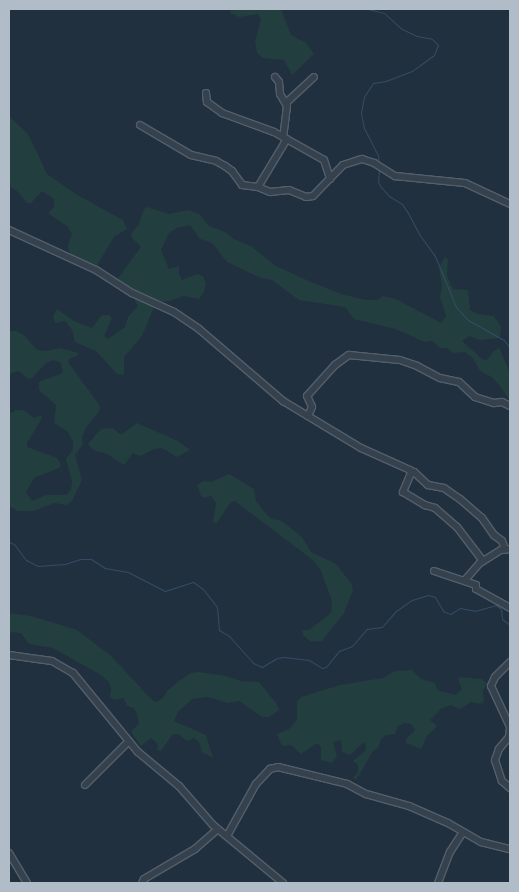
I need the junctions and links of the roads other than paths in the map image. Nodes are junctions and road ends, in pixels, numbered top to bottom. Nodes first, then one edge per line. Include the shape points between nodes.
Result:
1 (275, 77) dead end
2 (314, 77) dead end
3 (206, 93) dead end
4 (286, 103) junction
5 (140, 125) dead end
6 (285, 138) junction
7 (330, 179) junction
8 (258, 187) junction
9 (510, 204) edge
10 (9, 230) edge
11 (510, 406) edge
12 (308, 416) junction
13 (411, 472) junction
14 (508, 549) edge
15 (483, 561) junction
16 (434, 571) dead end
17 (465, 580) junction
18 (510, 608) edge
19 (9, 655) edge
20 (510, 662) edge
21 (510, 727) edge
22 (129, 741) junction
23 (85, 785) dead end
24 (510, 788) edge
25 (218, 829) junction
26 (463, 832) junction
27 (228, 836) junction
28 (510, 848) edge
29 (9, 853) edge
30 (27, 883) edge
31 (142, 883) edge
32 (283, 883) edge
33 (438, 883) edge

1 - 4 street
2 - 4 street
3 - 6 street via 208,102 222,113
4 - 6 street
5 - 8 street via 191,155 232,171 242,185
6 - 7 street via 326,162
6 - 8 street
7 - 8 street via 310,197 291,190 272,192
7 - 9 street via 343,165 362,159 395,176 465,183
10 - 12 street via 174,312 199,329 280,399
11 - 12 street via 475,397 459,382 440,378 417,366 393,359 350,355 336,364 307,396 312,407
12 - 13 street via 361,448
13 - 14 street via 428,485 444,488 460,500 482,518
13 - 15 street via 402,492 435,508 457,527
14 - 15 street
15 - 17 street
16 - 17 street
17 - 18 street
19 - 22 street via 52,661 73,673
20 - 21 street via 491,686
21 - 24 street via 509,736 495,760 502,781
22 - 23 street
22 - 25 street via 179,786
25 - 27 street
25 - 31 street via 195,849 150,874
26 - 27 street via 409,806 366,794 346,784 278,767 270,769 256,784
26 - 28 street via 482,842
26 - 33 street via 450,852
27 - 32 street
29 - 30 street

